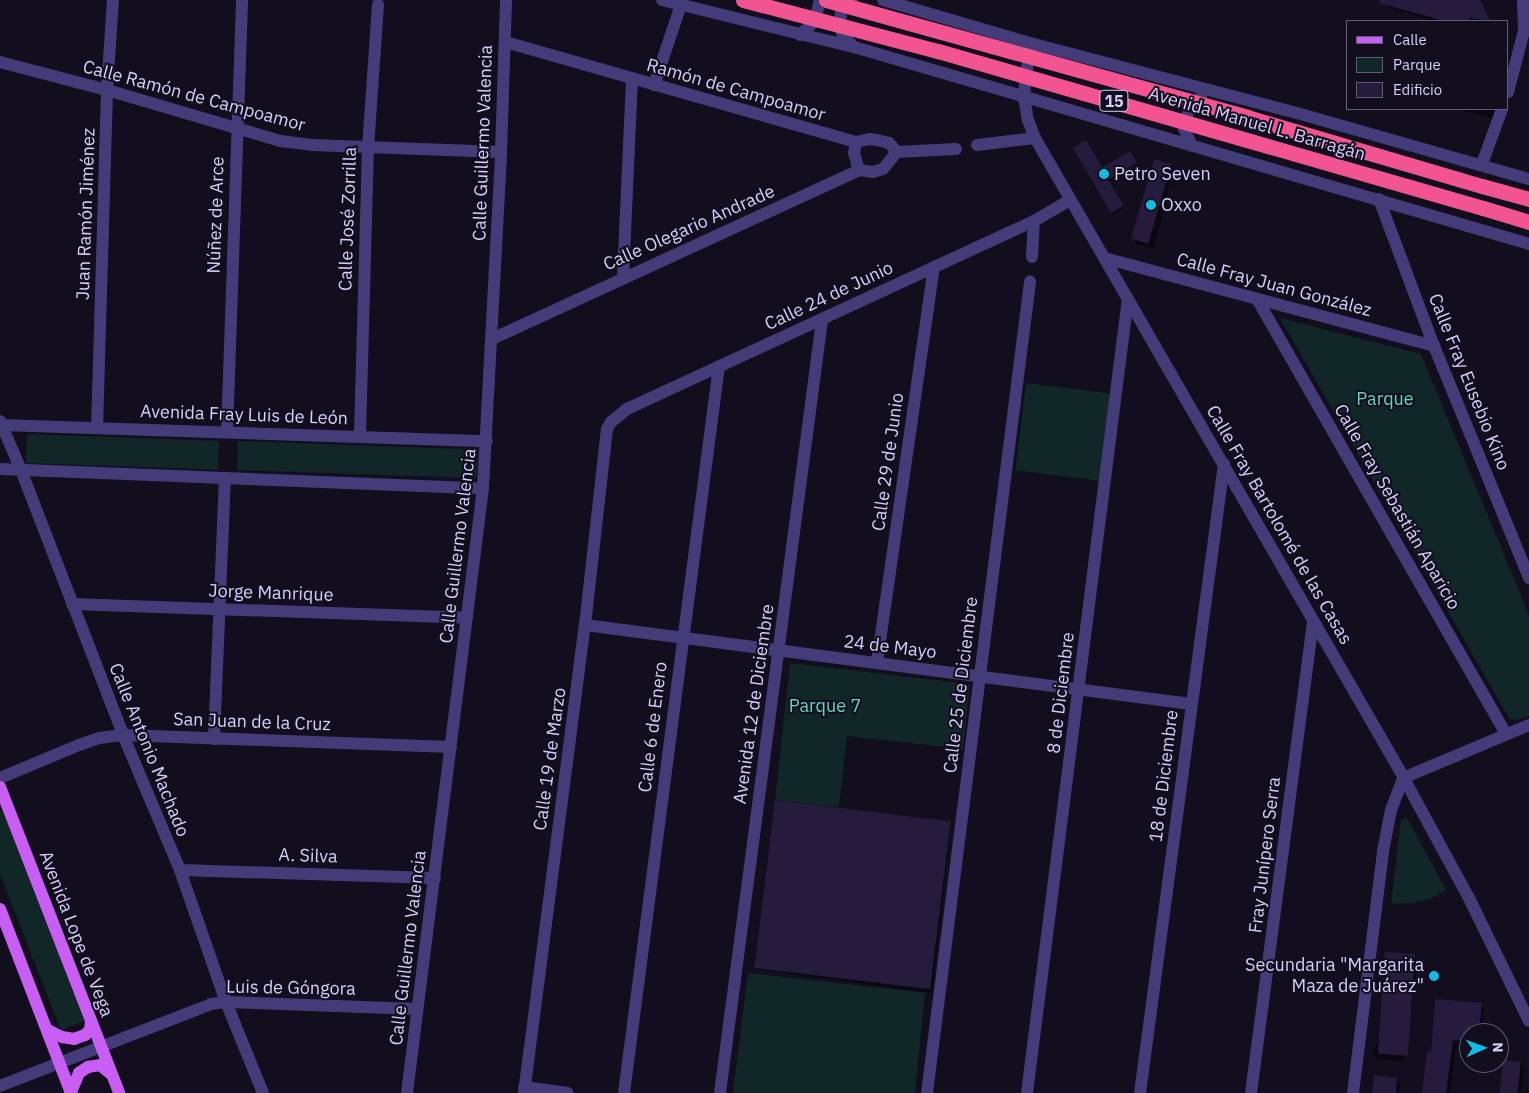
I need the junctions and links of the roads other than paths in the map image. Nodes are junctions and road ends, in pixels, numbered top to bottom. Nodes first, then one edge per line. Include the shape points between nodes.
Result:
1 (113, 0) edge
2 (242, 0) edge
3 (506, 0) edge
4 (662, 0) edge
5 (743, 0) edge
6 (820, 0) edge
7 (826, 0) edge
8 (852, 0) edge
9 (883, 0) edge
10 (1523, 0) edge
11 (378, 4) dead end
12 (681, 5) junction
13 (800, 35) junction
14 (505, 42) junction
15 (1030, 43) junction
16 (854, 47) junction
17 (1525, 49) edge
18 (0, 62) edge
19 (632, 79) junction
20 (654, 85) junction
21 (1509, 89) edge
22 (107, 90) junction
23 (1214, 91) junction
24 (1024, 96) junction
25 (1502, 110) edge
26 (236, 129) junction
27 (1035, 138) junction
28 (856, 142) junction
29 (977, 146) dead end
30 (1192, 146) junction
31 (368, 148) junction
32 (956, 149) dead end
33 (501, 152) junction
34 (897, 152) junction
35 (1482, 164) junction
36 (860, 170) junction
37 (1529, 179) edge
38 (1379, 199) junction
39 (1529, 199) edge
40 (1070, 200) junction
41 (1034, 220) junction
42 (1529, 222) edge
43 (1529, 244) edge
44 (1032, 257) dead end
45 (1104, 258) junction
46 (934, 267) junction
47 (623, 277) junction
48 (1030, 282) dead end
49 (1128, 298) junction
50 (1257, 299) junction
51 (822, 320) junction
52 (492, 339) junction
53 (1434, 346) junction
54 (719, 366) junction
55 (1, 424) edge
56 (96, 428) junction
57 (607, 429) joint
58 (227, 432) junction
59 (360, 435) junction
60 (487, 441) junction
61 (1224, 464) junction
62 (0, 469) edge
63 (21, 470) junction
64 (225, 479) junction
65 (483, 488) junction
66 (1529, 578) edge
67 (72, 604) junction
68 (220, 608) junction
69 (467, 618) junction
70 (1313, 622) junction
71 (585, 625) junction
72 (682, 638) junction
73 (779, 652) junction
74 (877, 662) junction
75 (979, 677) junction
76 (1080, 689) junction
77 (1191, 704) junction
78 (1529, 725) edge
79 (1506, 734) junction
80 (123, 735) junction
81 (214, 739) junction
82 (451, 747) junction
83 (0, 778) edge
84 (1403, 778) junction
85 (2, 794) edge
86 (180, 870) junction
87 (435, 878) junction
88 (0, 909) edge
89 (226, 1002) junction
90 (417, 1010) junction
91 (91, 1021) junction
92 (1529, 1021) edge
93 (48, 1030) junction
94 (100, 1046) junction
95 (60, 1062) junction
96 (112, 1076) junction
97 (0, 1086) edge
98 (524, 1090) edge
99 (71, 1093) edge
100 (119, 1093) edge
101 (264, 1093) edge
102 (407, 1093) edge
103 (568, 1093) edge
104 (624, 1093) edge
105 (720, 1093) edge
106 (927, 1093) edge
107 (1027, 1093) edge
108 (1140, 1093) edge
109 (1251, 1093) edge
110 (1353, 1093) edge

1 - 22 street, Juan Ramón Jiménez
2 - 26 street, Núñez de Arce
3 - 14 street, Calle Guillermo Valencia
4 - 12 street
5 - 42 highway, Avenida Manuel L. Barragán / 15, bridge via 947,53
6 - 13 street via 815,21
7 - 39 highway, Avenida Manuel L. Barragán / 15, bridge
8 - 16 street via 842,10 840,27 843,36
9 - 15 street
10 - 17 street
11 - 31 street, Calle José Zorrilla
12 - 13 street
12 - 20 street
13 - 16 street
14 - 19 street, Ramón de Campoamor
14 - 33 street, Calle Guillermo Valencia
15 - 23 street
15 - 24 street, Calle Fray Bartolomé de las Casas
16 - 24 street
17 - 21 street
18 - 22 street, Calle Ramón de Campoamor
19 - 20 street, Ramón de Campoamor
19 - 47 street
20 - 28 street, Ramón de Campoamor
22 - 26 street, Calle Ramón de Campoamor
22 - 56 street, Juan Ramón Jiménez
23 - 30 street via 1195,101 1189,109 1184,129
23 - 35 street
24 - 27 street, Calle Fray Bartolomé de las Casas
24 - 30 street
25 - 35 street
26 - 31 street, Calle Ramón de Campoamor via 280,141
26 - 58 street, Núñez de Arce
27 - 29 street
27 - 40 street, Calle Fray Bartolomé de las Casas
28 - 34 street, Ramón de Campoamor via 870,138 889,143
28 - 36 street via 854,153
30 - 38 street
31 - 33 street, Calle Ramón de Campoamor
31 - 59 street, Calle José Zorrilla
32 - 34 street
33 - 52 street, Calle Guillermo Valencia
34 - 36 street, Calle Olegario Andrade via 883,169 873,172
35 - 37 street
36 - 47 street, Calle Olegario Andrade
38 - 43 street
38 - 53 street, Calle Fray Eusebio Kino
40 - 41 street, Calle 24 de Junio
40 - 45 street, Calle Fray Bartolomé de las Casas
41 - 44 street
41 - 46 street, Calle 24 de Junio
45 - 49 street, Calle Fray Bartolomé de las Casas
45 - 50 street, Calle Fray Juan González
46 - 51 street, Calle 24 de Junio
46 - 74 street, Calle 29 de Junio
47 - 52 street, Calle Olegario Andrade
48 - 75 street, Calle 25 de Diciembre
49 - 61 street, Calle Fray Bartolomé de las Casas
49 - 76 street, 8 de Diciembre
50 - 53 street, Calle Fray Juan González
50 - 79 street, Calle Fray Sebastián Aparicio
51 - 54 street, Calle 24 de Junio
51 - 73 street, Avenida 12 de Diciembre
52 - 60 street, Calle Guillermo Valencia
53 - 66 street, Calle Fray Eusebio Kino
54 - 57 street, Calle 24 de Junio via 618,414
54 - 72 street, Calle 6 de Enero
55 - 56 street, Avenida Fray Luis de León
55 - 63 street, Calle Antonio Machado
56 - 58 street, Avenida Fray Luis de León
57 - 71 street, Calle 19 de Marzo
58 - 59 street, Avenida Fray Luis de León
59 - 60 street, Avenida Fray Luis de León
60 - 65 street, Calle Guillermo Valencia
61 - 70 street, Calle Fray Bartolomé de las Casas
61 - 77 street, 18 de Diciembre
62 - 63 street
63 - 64 street
63 - 67 street, Calle Antonio Machado
64 - 65 street
64 - 68 street
65 - 69 street, Calle Guillermo Valencia
67 - 68 street, Jorge Manrique
67 - 80 street, Calle Antonio Machado
68 - 69 street, Jorge Manrique
68 - 81 street
69 - 82 street, Calle Guillermo Valencia
70 - 84 street, Calle Fray Bartolomé de las Casas
70 - 109 street, Fray Junípero Serra
71 - 72 street, 24 de Mayo
71 - 98 street, Calle 19 de Marzo
72 - 73 street, 24 de Mayo
72 - 104 street, Calle 6 de Enero
73 - 74 street, 24 de Mayo
73 - 105 street, Avenida 12 de Diciembre
74 - 75 street, 24 de Mayo
75 - 76 street, 24 de Mayo
75 - 106 street, Calle 25 de Diciembre
76 - 77 street, 24 de Mayo
76 - 107 street, 8 de Diciembre
77 - 108 street, 18 de Diciembre
78 - 79 street
79 - 84 street
80 - 81 street, San Juan de la Cruz
80 - 83 street, San Juan de la Cruz via 99,738
80 - 86 street, Calle Antonio Machado
81 - 82 street, San Juan de la Cruz
82 - 87 street, Calle Guillermo Valencia
84 - 92 street, Calle Fray Bartolomé de las Casas via 1468,896
84 - 110 street via 1391,810 1383,850
85 - 91 main road, Avenida Lope de Vega
86 - 87 street, A. Silva
86 - 89 street, Calle Antonio Machado
87 - 90 street, Calle Guillermo Valencia
88 - 93 main road
89 - 90 street, Luis de Góngora
89 - 94 street, Luis de Góngora via 190,1010
89 - 101 street, Calle Antonio Machado
90 - 102 street, Calle Guillermo Valencia
91 - 93 main road via 86,1035 74,1039
91 - 94 main road, Avenida Lope de Vega
93 - 95 main road
94 - 95 street, Luis de Góngora
94 - 96 main road, Avenida Lope de Vega
95 - 97 street, Luis de Góngora
95 - 99 main road
96 - 99 main road via 100,1065 88,1067 79,1074
96 - 100 main road, Avenida Lope de Vega
98 - 103 street

